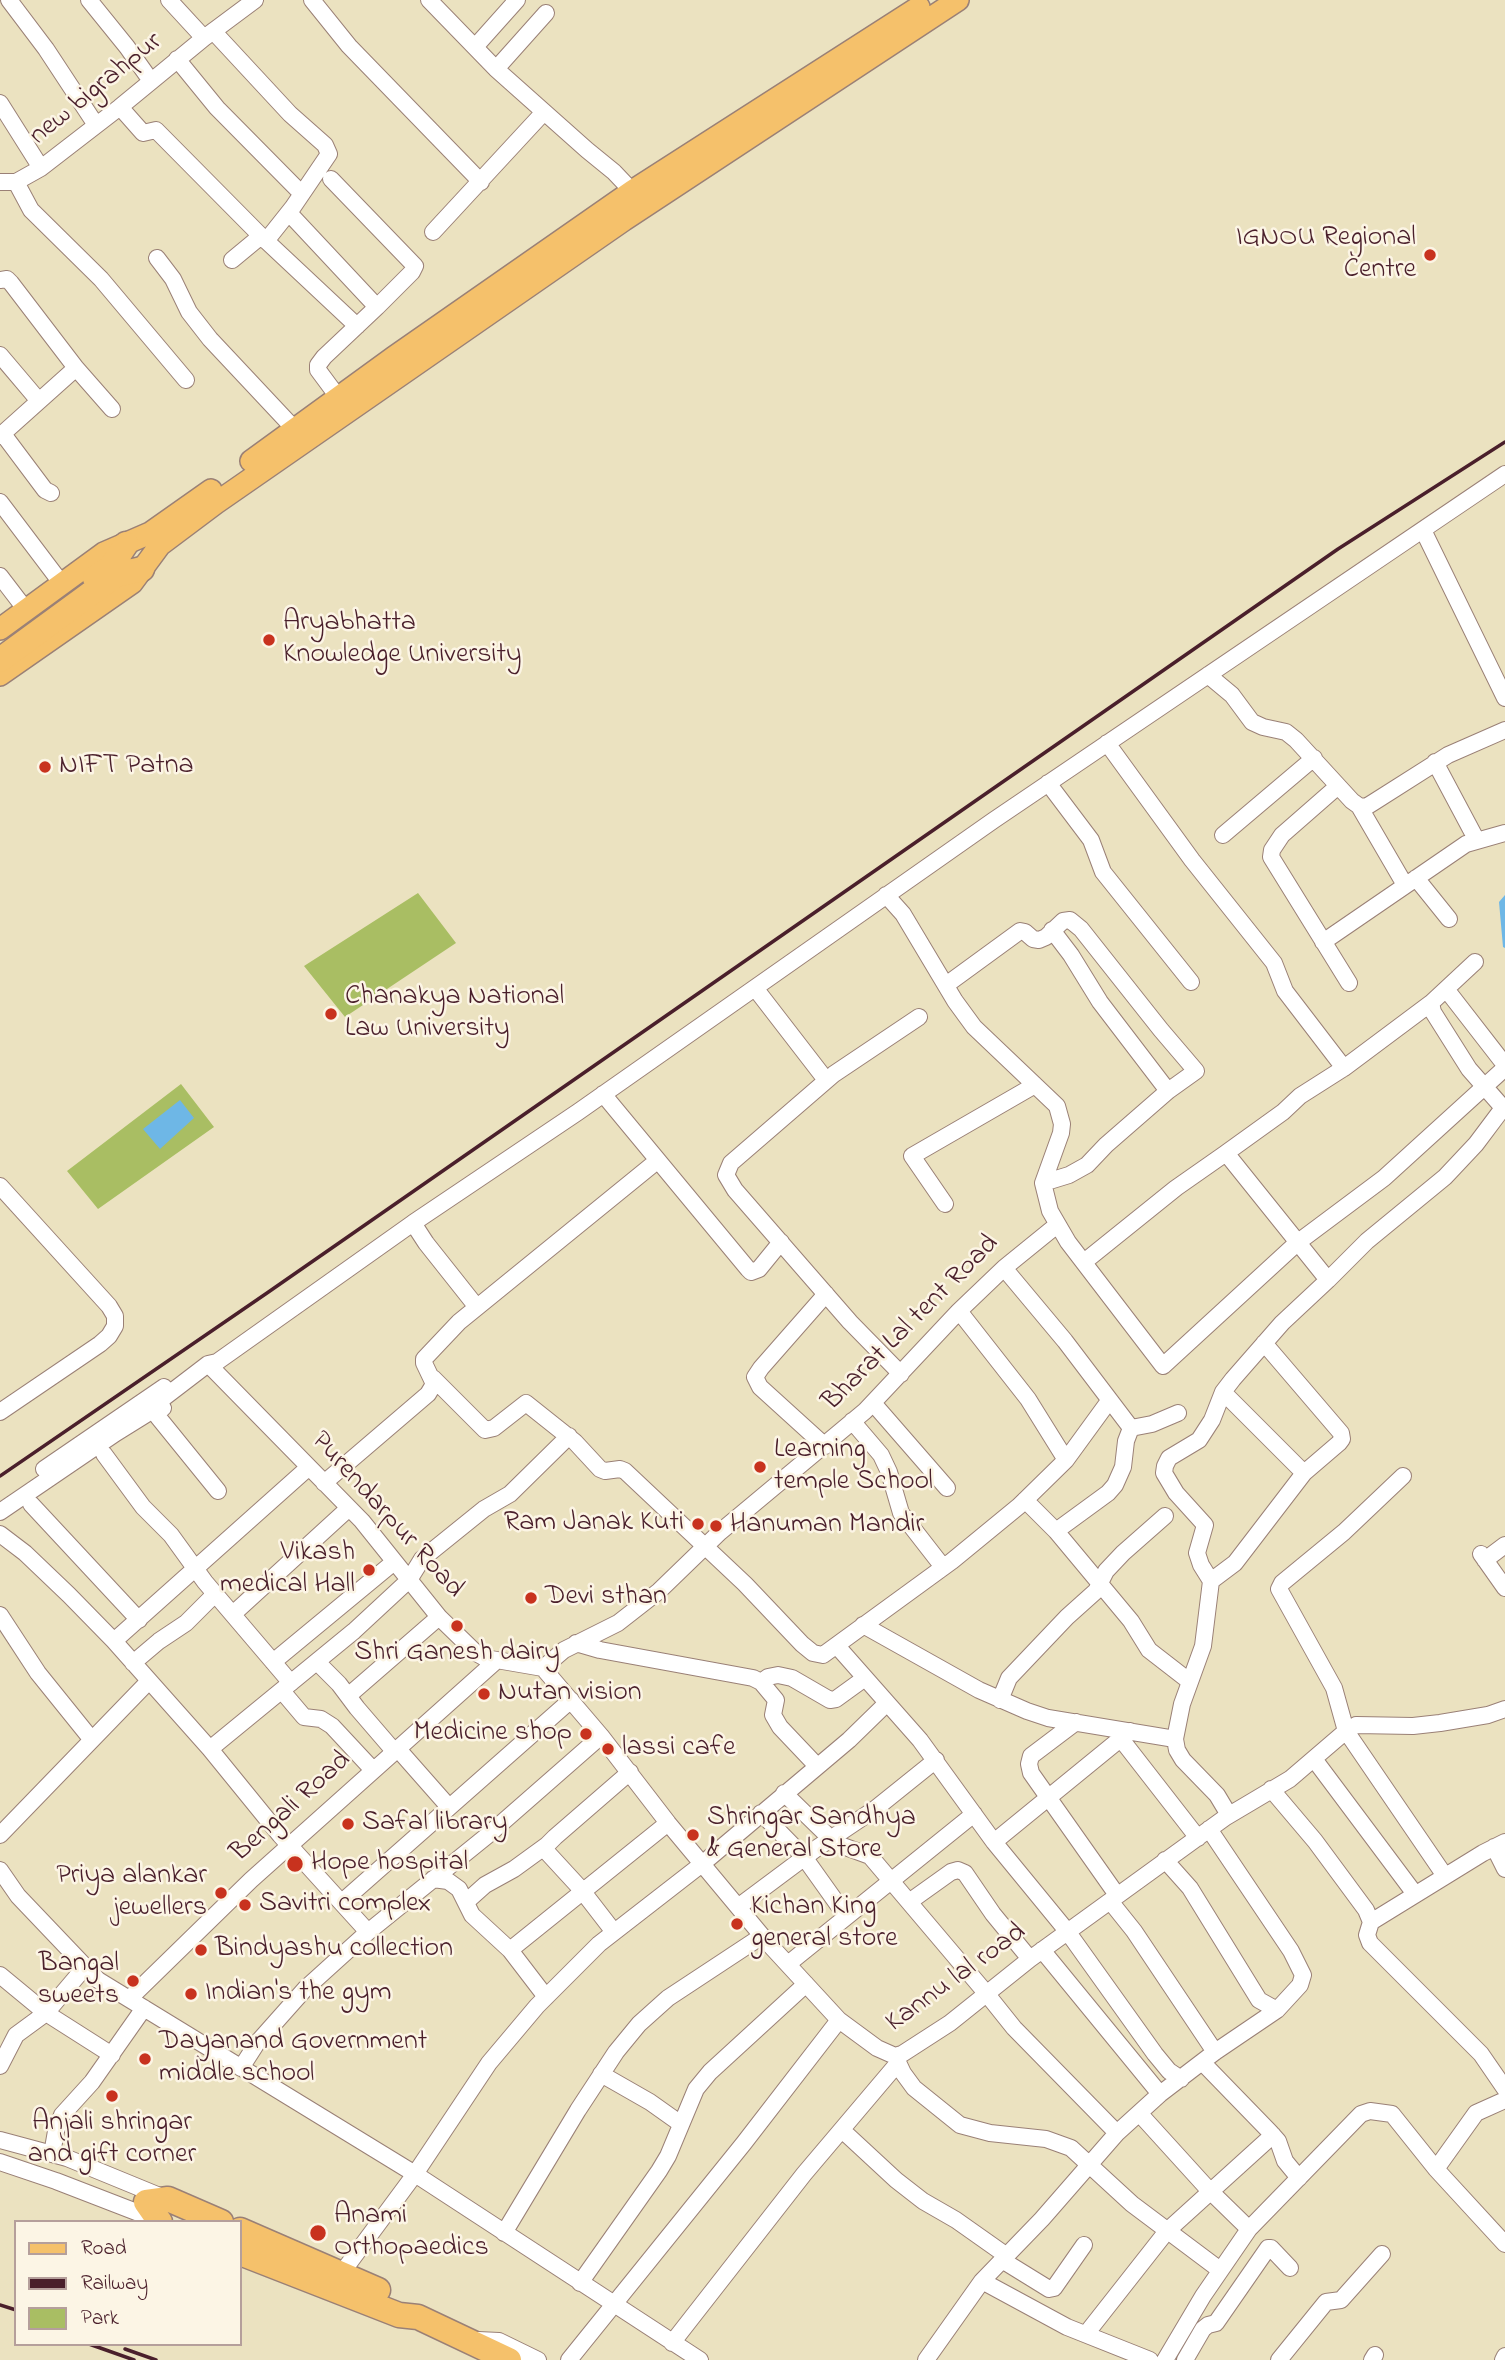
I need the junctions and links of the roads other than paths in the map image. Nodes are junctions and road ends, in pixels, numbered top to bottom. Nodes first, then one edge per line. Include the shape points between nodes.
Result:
1 (9, 0) edge
2 (89, 0) edge
3 (169, 0) edge
4 (255, 0) edge
5 (312, 0) edge
6 (429, 0) edge
7 (517, 0) edge
8 (931, 0) edge
9 (958, 0) edge
10 (546, 13) dead end
11 (208, 34) junction
12 (475, 47) junction
13 (177, 59) junction
14 (496, 69) junction
15 (151, 81) junction
16 (0, 103) edge
17 (120, 107) junction
18 (544, 112) junction
19 (96, 125) junction
20 (41, 168) junction
21 (331, 179) dead end
22 (481, 181) junction
23 (8, 182) edge
24 (632, 191) junction
25 (302, 194) junction
26 (289, 213) junction
27 (598, 226) junction
28 (433, 232) dead end
29 (263, 239) junction
30 (157, 258) dead end
31 (232, 260) dead end
32 (0, 280) edge
33 (377, 307) junction
34 (357, 326) junction
35 (444, 333) junction
36 (0, 355) edge
37 (76, 368) junction
38 (186, 380) dead end
39 (338, 397) junction
40 (39, 401) junction
41 (112, 409) dead end
42 (2, 435) edge
43 (300, 435) junction
44 (1505, 474) edge
45 (51, 493) dead end
46 (0, 502) edge
47 (1423, 530) junction
48 (155, 539) junction
49 (125, 544) junction
50 (142, 569) junction
51 (113, 571) junction
52 (0, 576) edge
53 (62, 584) junction
54 (26, 610) junction
55 (1, 630) edge
56 (0, 660) edge
57 (0, 675) edge
58 (1208, 675) junction
59 (1505, 698) edge
60 (1503, 736) edge
61 (1107, 743) junction
62 (1314, 758) junction
63 (1435, 762) junction
64 (1048, 783) junction
65 (1338, 786) junction
66 (1359, 806) junction
67 (1505, 833) edge
68 (1223, 835) dead end
69 (1476, 839) junction
70 (1410, 881) junction
71 (886, 895) junction
72 (1449, 919) dead end
73 (1052, 930) junction
74 (1323, 942) junction
75 (1475, 962) dead end
76 (1191, 982) dead end
77 (1349, 983) dead end
78 (946, 985) junction
79 (755, 988) junction
80 (1446, 989) junction
81 (1431, 1003) junction
82 (919, 1017) dead end
83 (1505, 1067) edge
84 (1344, 1068) junction
85 (826, 1080) junction
86 (1035, 1085) junction
87 (1485, 1088) junction
88 (1168, 1091) junction
89 (603, 1094) junction
90 (1504, 1109) edge
91 (1226, 1153) junction
92 (657, 1161) junction
93 (1043, 1183) junction
94 (0, 1186) edge
95 (945, 1204) dead end
96 (413, 1223) junction
97 (1057, 1225) junction
98 (781, 1242) junction
99 (1297, 1243) junction
100 (1084, 1262) junction
101 (1004, 1268) junction
102 (1328, 1280) junction
103 (826, 1294) junction
104 (476, 1306) junction
105 (959, 1311) junction
106 (1264, 1343) junction
107 (213, 1366) junction
108 (901, 1374) junction
109 (433, 1378) junction
110 (1223, 1392) junction
111 (174, 1395) junction
112 (1109, 1401) junction
113 (873, 1403) junction
114 (0, 1412) edge
115 (1178, 1413) dead end
116 (155, 1414) junction
117 (852, 1421) junction
118 (1131, 1428) junction
119 (569, 1436) junction
120 (825, 1446) junction
121 (104, 1454) junction
122 (1066, 1460) junction
123 (309, 1467) junction
124 (1304, 1473) junction
125 (1403, 1476) dead end
126 (324, 1483) junction
127 (947, 1488) dead end
128 (218, 1491) dead end
129 (0, 1500) edge
130 (1026, 1500) junction
131 (31, 1504) junction
132 (349, 1508) junction
133 (0, 1512) edge
134 (1165, 1516) dead end
135 (0, 1525) edge
136 (1056, 1531) junction
137 (0, 1534) edge
138 (1505, 1545) edge
139 (706, 1546) junction
140 (394, 1562) junction
141 (943, 1567) junction
142 (196, 1570) junction
143 (409, 1580) junction
144 (1211, 1581) junction
145 (1100, 1583) junction
146 (1505, 1588) edge
147 (215, 1594) junction
148 (233, 1614) junction
149 (0, 1615) edge
150 (439, 1618) junction
151 (139, 1620) junction
152 (863, 1625) junction
153 (114, 1641) junction
154 (576, 1643) junction
155 (837, 1646) junction
156 (496, 1661) junction
157 (273, 1662) junction
158 (317, 1662) junction
159 (133, 1663) junction
160 (543, 1668) junction
161 (865, 1678) junction
162 (149, 1681) junction
163 (1189, 1681) junction
164 (761, 1682) junction
165 (286, 1687) junction
166 (348, 1696) junction
167 (571, 1700) junction
168 (1000, 1700) junction
169 (887, 1703) junction
170 (1505, 1709) edge
171 (1076, 1723) junction
172 (1346, 1731) junction
173 (1125, 1735) junction
174 (601, 1736) junction
175 (92, 1740) junction
176 (1175, 1740) junction
177 (210, 1749) junction
178 (395, 1750) junction
179 (1314, 1759) junction
180 (936, 1760) junction
181 (817, 1766) junction
182 (373, 1770) junction
183 (630, 1772) junction
184 (1271, 1789) junction
185 (784, 1793) junction
186 (1049, 1798) junction
187 (449, 1807) junction
188 (761, 1813) junction
189 (974, 1814) junction
190 (1229, 1815) junction
191 (668, 1823) junction
192 (1203, 1834) junction
193 (0, 1835) edge
194 (830, 1838) junction
195 (994, 1842) junction
196 (547, 1844) junction
197 (1500, 1844) edge
198 (290, 1846) junction
199 (804, 1857) junction
200 (1165, 1860) junction
201 (702, 1864) junction
202 (1505, 1869) edge
203 (0, 1870) edge
204 (1445, 1876) junction
205 (433, 1879) junction
206 (890, 1880) junction
207 (582, 1890) junction
208 (1415, 1894) junction
209 (1114, 1898) junction
210 (342, 1902) junction
211 (466, 1902) junction
212 (909, 1902) junction
213 (738, 1908) junction
214 (846, 1916) junction
215 (1371, 1922) junction
216 (1068, 1931) junction
217 (368, 1932) junction
218 (614, 1932) junction
219 (762, 1936) junction
220 (510, 1950) junction
221 (1036, 1954) junction
222 (788, 1964) junction
223 (85, 1967) junction
224 (0, 1975) edge
225 (806, 1984) junction
226 (986, 1993) junction
227 (546, 1997) junction
228 (129, 1999) junction
229 (144, 2008) junction
230 (1277, 2010) junction
231 (46, 2013) junction
232 (839, 2020) junction
233 (112, 2055) junction
234 (1209, 2057) junction
235 (897, 2059) junction
236 (0, 2066) edge
237 (241, 2068) junction
238 (601, 2074) junction
239 (1181, 2079) junction
240 (1505, 2089) edge
241 (1160, 2094) junction
242 (1505, 2100) edge
243 (1139, 2113) junction
244 (681, 2124) junction
245 (842, 2130) junction
246 (1117, 2133) junction
247 (1273, 2135) junction
248 (0, 2140) edge
249 (52, 2154) junction
250 (0, 2162) edge
251 (1088, 2165) junction
252 (1436, 2169) junction
253 (415, 2174) junction
254 (1299, 2178) junction
255 (1211, 2192) junction
256 (158, 2211) edge
257 (212, 2220) edge
258 (1249, 2229) junction
259 (242, 2231) edge
260 (1167, 2231) junction
261 (504, 2233) junction
262 (1505, 2244) edge
263 (1084, 2245) dead end
264 (242, 2254) edge
265 (1382, 2254) dead end
266 (1004, 2258) junction
267 (1290, 2268) dead end
268 (1220, 2270) junction
269 (336, 2281) junction
270 (982, 2281) junction
271 (580, 2283) junction
272 (614, 2305) junction
273 (1086, 2334) junction
274 (672, 2343) junction
275 (489, 2354) edge
276 (538, 2360) edge
277 (569, 2360) edge
278 (700, 2360) edge
279 (926, 2360) edge
280 (1150, 2360) edge
281 (1165, 2360) edge
282 (1185, 2360) edge
283 (1279, 2360) edge

1 - 19 street
2 - 15 street
3 - 11 street
4 - 11 street, new bigrahpur
5 - 22 street via 355,53
6 - 12 street
7 - 12 street
8 - 24 main road
9 - 27 main road
10 - 14 street
11 - 13 street, new bigrahpur
11 - 25 street via 328,149 326,160
12 - 14 street
13 - 15 street, new bigrahpur
13 - 25 street via 217,108
14 - 18 street
15 - 17 street, new bigrahpur
16 - 20 street
17 - 19 street, new bigrahpur
17 - 29 street via 144,133 156,130
18 - 22 street
18 - 24 street
19 - 20 street, new bigrahpur
20 - 23 street, new bigrahpur
21 - 33 street via 415,266
22 - 28 street
23 - 38 street via 95,272
24 - 27 main road
25 - 26 street
26 - 29 street
26 - 33 street
27 - 35 main road
29 - 31 street
29 - 34 street
30 - 43 street via 210,338
32 - 37 street via 7,279
33 - 34 street
34 - 39 street via 318,365
35 - 39 main road
35 - 43 main road
36 - 40 street
37 - 40 street
37 - 41 street
39 - 43 main road
40 - 42 street
42 - 45 street
43 - 48 main road via 216,503
44 - 47 street
46 - 53 street
47 - 58 street
47 - 59 street
48 - 49 main road
48 - 50 main road
49 - 51 highway
49 - 53 main road via 104,553
50 - 51 highway
50 - 57 main road via 132,583
51 - 55 highway
51 - 56 highway
52 - 54 street
53 - 54 main road
54 - 55 main road
58 - 61 street
58 - 62 street via 1232,695 1252,722 1286,732
60 - 63 street
61 - 64 street
61 - 84 street via 1274,963 1285,990
62 - 65 street
62 - 68 street
63 - 66 street via 1366,807
63 - 69 street
64 - 71 street
64 - 76 street via 1091,840 1103,872
65 - 66 street
65 - 74 street via 1282,835 1271,858
66 - 70 street
67 - 69 street
69 - 70 street
70 - 72 street
70 - 74 street
71 - 78 street via 903,914
71 - 79 street
73 - 78 street via 1039,940 1020,931
73 - 88 street
73 - 88 street via 1063,921 1076,923 1196,1071
74 - 77 street
75 - 80 street
78 - 86 street via 984,1038
79 - 85 street
79 - 89 street
80 - 81 street
80 - 83 street
81 - 84 street
81 - 87 street
82 - 85 street
83 - 87 street
84 - 91 street
85 - 98 street via 727,1168 735,1190
86 - 93 street via 1057,1106 1062,1124
86 - 95 street via 912,1156
87 - 90 street
87 - 99 street via 1384,1178
88 - 93 street via 1087,1165
89 - 92 street
89 - 96 street
90 - 102 street via 1445,1177
91 - 99 street
91 - 100 street
92 - 98 street via 751,1272 759,1269
92 - 104 street
93 - 97 street
94 - 114 street via 115,1317 115,1326 100,1344
96 - 104 street
96 - 107 street
97 - 100 street
97 - 101 street, Bharat Lal tent Road
98 - 103 street
99 - 100 street via 1163,1366
99 - 102 street
101 - 105 street, Bharat Lal tent Road
101 - 112 street
102 - 106 street
103 - 108 street
103 - 120 street via 755,1377 760,1387
104 - 109 street via 424,1359
105 - 108 street, Bharat Lal tent Road
105 - 122 street via 1028,1399
106 - 110 street
106 - 124 street via 1341,1433 1339,1443
107 - 111 street
107 - 123 street, Purendarpur Road
108 - 113 street, Bharat Lal tent Road
109 - 119 street via 485,1430 527,1403
109 - 126 street via 428,1394
110 - 124 street
110 - 144 street via 1205,1432 1170,1458 1164,1473 1184,1503 1203,1520 1197,1553
111 - 116 street via 173,1408
111 - 129 street via 173,1383
112 - 118 street
112 - 122 street
113 - 117 street, Bharat Lal tent Road
113 - 127 street
115 - 118 street
116 - 121 street
116 - 128 street
116 - 133 street
117 - 120 street, Bharat Lal tent Road
117 - 141 street via 881,1455 901,1513
118 - 136 street via 1115,1485
119 - 139 street via 600,1469 625,1471
119 - 143 street via 510,1494 422,1559
120 - 139 street, Bharat Lal tent Road
121 - 131 street
121 - 142 street
122 - 130 street
123 - 126 street, Purendarpur Road
123 - 142 street
124 - 144 street via 1236,1563
125 - 172 street via 1279,1589 1334,1688
126 - 132 street, Purendarpur Road
130 - 136 street
130 - 141 street
131 - 135 street
131 - 151 street
132 - 140 street, Purendarpur Road
132 - 148 street
134 - 145 street via 1123,1553
136 - 145 street
137 - 153 street
138 - 146 street via 1483,1557
139 - 154 street, Bharat Lal tent Road via 627,1617
139 - 155 street via 813,1653 823,1655
140 - 143 street, Purendarpur Road
140 - 157 street
141 - 152 street
142 - 147 street
142 - 151 street
143 - 150 street, Purendarpur Road
143 - 158 street
144 - 163 street via 1203,1646
145 - 163 street via 1149,1650
145 - 168 street via 1009,1678
147 - 148 street
147 - 159 street via 186,1623
148 - 157 street
149 - 175 street via 38,1673
150 - 156 street, Purendarpur Road via 476,1653
150 - 166 street
151 - 153 street
152 - 155 street
152 - 168 street
153 - 159 street
154 - 160 street, Bharat Lal tent Road
154 - 164 street
155 - 161 street
156 - 160 street, Purendarpur Road
156 - 178 street, Bengali Road
157 - 165 street
158 - 165 street
158 - 166 street
159 - 162 street
160 - 167 street, Kannu lal road
161 - 164 street via 830,1700 782,1675
161 - 169 street
162 - 175 street
162 - 177 street
163 - 176 street
164 - 181 street via 776,1700 776,1721
165 - 177 street
165 - 182 street via 304,1717 327,1722
166 - 178 street
167 - 174 street, Kannu lal road
167 - 187 street
168 - 171 street
169 - 180 street
169 - 181 street
170 - 172 street via 1440,1723 1356,1725
171 - 173 street
171 - 186 street via 1031,1756 1031,1773
172 - 179 street, Kannu lal road
172 - 204 street
173 - 176 street
173 - 186 street
173 - 192 street
174 - 183 street, Kannu lal road
174 - 205 street
175 - 193 street
176 - 190 street via 1183,1760 1217,1795
177 - 198 street
178 - 182 street, Bengali Road
178 - 187 street
179 - 184 street, Kannu lal road
179 - 208 street
180 - 189 street
180 - 194 street
181 - 185 street
182 - 198 street, Bengali Road
183 - 191 street, Kannu lal road
183 - 196 street
184 - 190 street, Kannu lal road
184 - 215 street via 1322,1851
185 - 188 street
185 - 194 street
186 - 195 street
186 - 209 street
187 - 210 street
188 - 199 street
188 - 201 street
189 - 195 street
189 - 206 street
190 - 192 street, Kannu lal road
191 - 201 street, Kannu lal road
191 - 207 street
192 - 200 street, Kannu lal road
192 - 230 street via 1279,1932 1303,1975 1295,1993
194 - 199 street
194 - 206 street via 870,1856
195 - 216 street
196 - 207 street via 546,1852
196 - 211 street
197 - 202 street
197 - 204 street
198 - 210 street
198 - 228 street, Bengali Road
199 - 213 street
199 - 214 street
200 - 209 street, Kannu lal road
200 - 230 street via 1190,1888 1259,2000
201 - 213 street, Kannu lal road
201 - 218 street
203 - 223 street via 18,1896
204 - 208 street
205 - 211 street via 449,1881
205 - 217 street
206 - 212 street
206 - 214 street
207 - 218 street
207 - 220 street
208 - 215 street
209 - 216 street, Kannu lal road
209 - 234 street
210 - 217 street
211 - 220 street via 478,1921
212 - 221 street via 958,1870 965,1873 993,1914
212 - 226 street
213 - 219 street, Kannu lal road
214 - 222 street
215 - 240 street via 1370,1943 1481,2054
216 - 221 street, Kannu lal road
216 - 239 street via 1155,2054
217 - 237 street via 305,1989
218 - 227 street
219 - 222 street, Kannu lal road
219 - 238 street via 658,2006
220 - 227 street
221 - 226 street, Kannu lal road
221 - 241 street
222 - 225 street, Kannu lal road
223 - 228 street
223 - 231 street
224 - 231 street
225 - 232 street, Kannu lal road
225 - 244 street via 702,2081
226 - 235 street, Kannu lal road
226 - 246 street
227 - 253 street via 493,2057
228 - 229 street
229 - 233 street
229 - 237 street
230 - 234 street
231 - 233 street
231 - 236 street via 16,2035
232 - 235 street, Kannu lal road
232 - 272 street
233 - 249 street via 62,2115
234 - 239 street
234 - 247 street
235 - 245 street
235 - 251 street via 914,2088 960,2125 1064,2144
237 - 253 street
238 - 244 street
238 - 261 street
239 - 241 street
241 - 243 street
242 - 252 street via 1476,2113
243 - 246 street
243 - 255 street
244 - 271 street via 659,2171
245 - 266 street via 896,2180
245 - 274 street
246 - 251 street
247 - 254 street
247 - 255 street
248 - 249 street
249 - 256 street
250 - 256 street
251 - 260 street
251 - 266 street
252 - 254 street via 1392,2114 1370,2110 1351,2122
252 - 262 street
253 - 261 street
253 - 269 street
254 - 258 street
255 - 258 street
255 - 260 street
256 - 257 highway
258 - 268 street
259 - 269 highway
260 - 268 street
260 - 273 street
261 - 271 street
263 - 266 street via 1049,2288
264 - 269 highway
265 - 283 street via 1341,2300 1326,2302
266 - 270 street
267 - 282 street via 1268,2248 1216,2323 1203,2329
268 - 281 street
269 - 275 highway via 399,2315 418,2317
270 - 273 street
270 - 279 street
271 - 272 street
272 - 274 street
272 - 277 street
273 - 280 street
274 - 278 street
275 - 276 street via 499,2342

